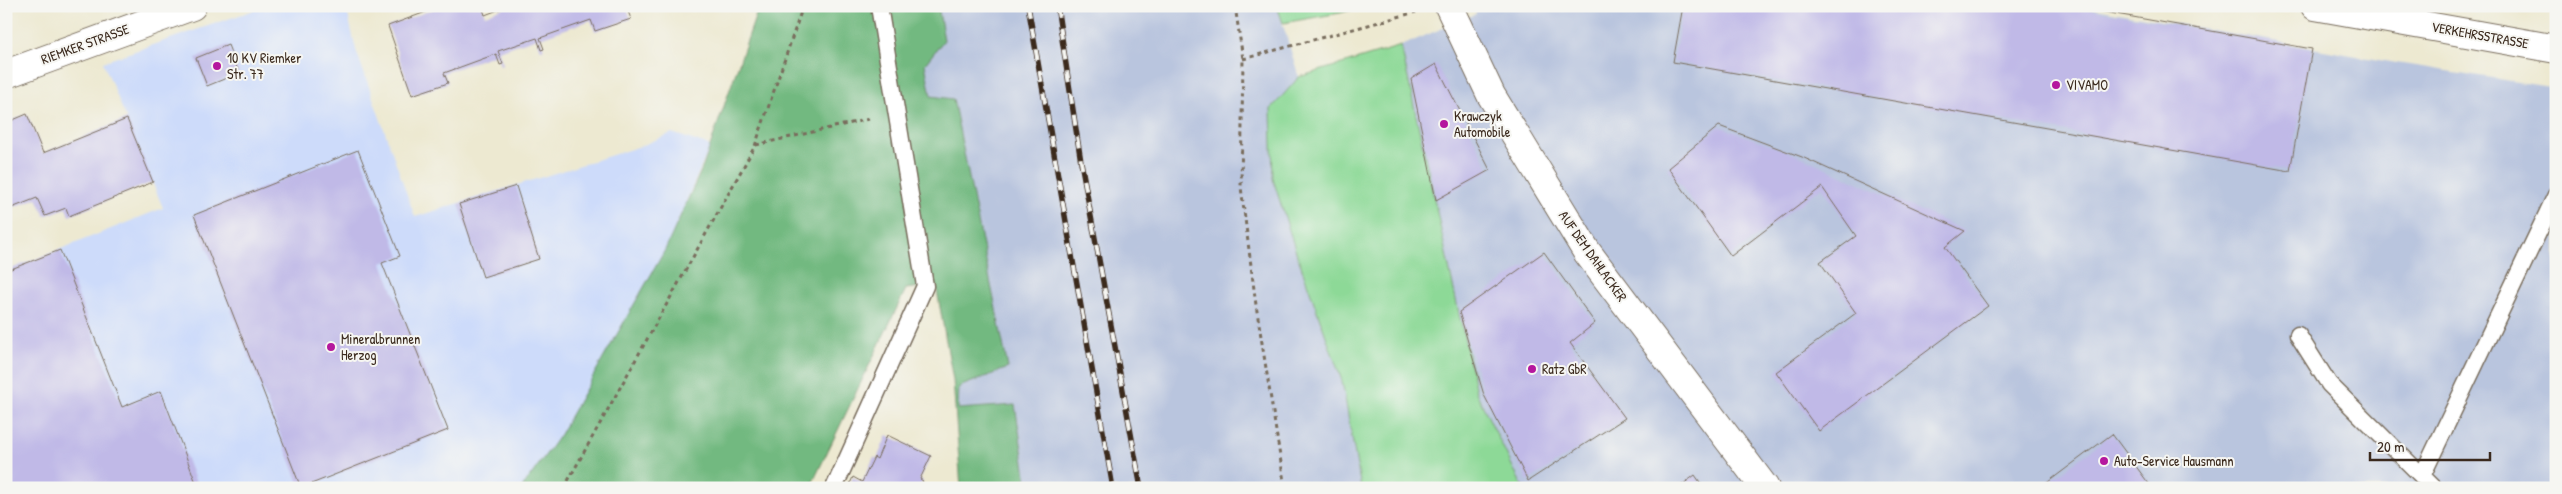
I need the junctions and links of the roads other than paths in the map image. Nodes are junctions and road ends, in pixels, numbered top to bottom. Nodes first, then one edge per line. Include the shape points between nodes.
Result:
1 (192, 6) edge
2 (879, 6) edge
3 (1449, 6) edge
4 (2315, 6) edge
5 (2556, 49) edge
6 (6, 74) edge
7 (2556, 195) edge
8 (2298, 335) dead end
9 (2428, 482) edge
10 (834, 488) edge
11 (1765, 488) edge

1 - 6 street, RIEMKER STRASSE
2 - 10 lane via 925,286
3 - 11 street, AUF DEM DAHLACKER via 1491,95 1587,252
4 - 5 street, VERKEHRSSTRASSE
7 - 9 lane
8 - 9 lane via 2329,384

